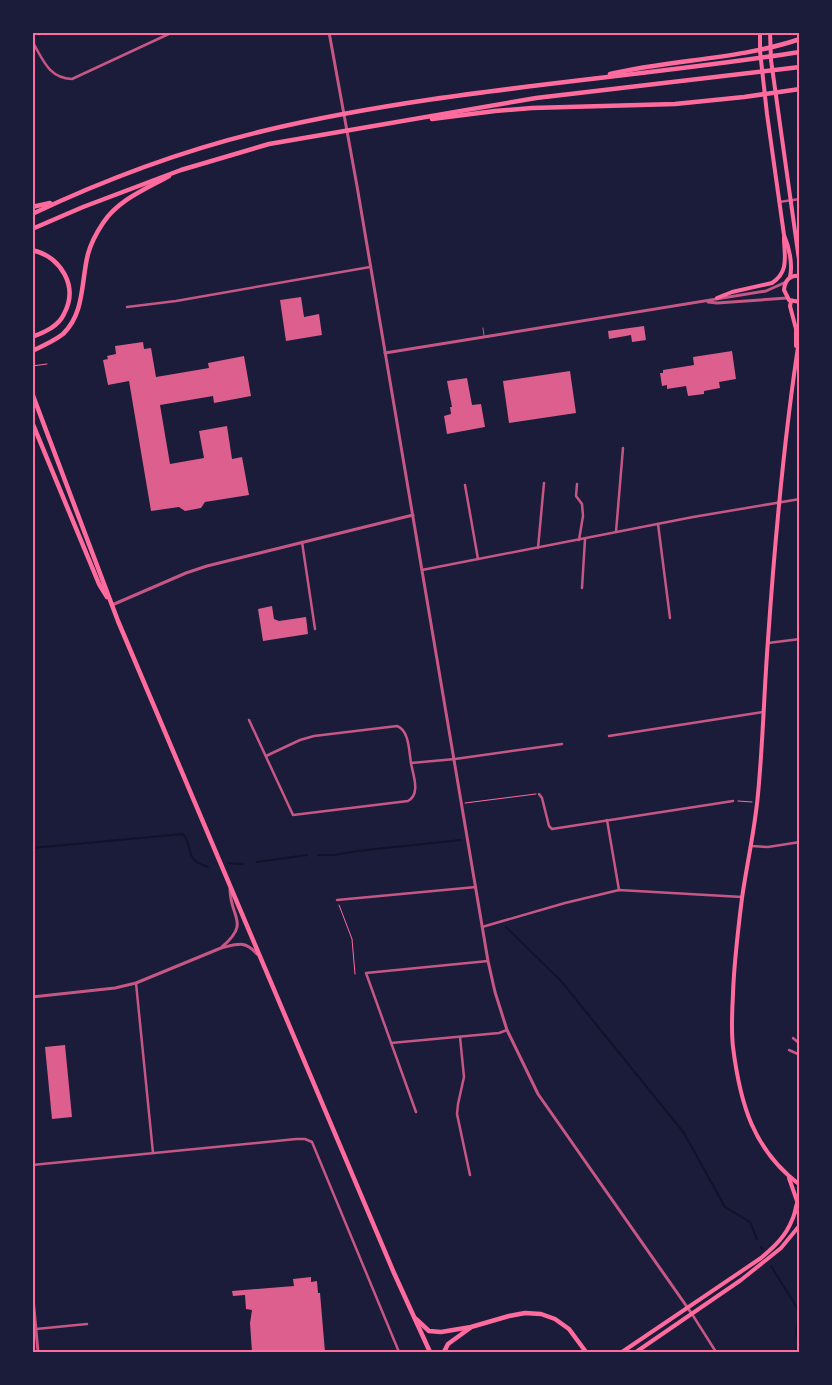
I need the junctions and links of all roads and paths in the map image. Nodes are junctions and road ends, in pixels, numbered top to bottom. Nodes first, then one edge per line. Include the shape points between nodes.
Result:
1 (174, 32) edge
2 (329, 32) edge
3 (770, 33) edge
4 (760, 34) edge
5 (800, 39) edge
6 (32, 41) edge
7 (800, 52) edge
8 (800, 67) edge
9 (590, 78) junction
10 (800, 89) edge
11 (776, 93) junction
12 (764, 94) junction
13 (364, 128) junction
14 (181, 170) junction
15 (800, 199) edge
16 (61, 200) junction
17 (791, 200) junction
18 (779, 202) junction
19 (32, 207) edge
20 (32, 214) edge
21 (32, 229) edge
22 (784, 235) junction
23 (32, 250) edge
24 (370, 267) junction
25 (800, 267) edge
26 (800, 276) edge
27 (790, 278) junction
28 (786, 282) junction
29 (716, 298) junction
30 (787, 298) junction
31 (791, 301) junction
32 (705, 302) junction
33 (800, 302) edge
34 (127, 307) dead end
35 (483, 328) dead end
36 (800, 334) edge
37 (484, 337) junction
38 (32, 338) edge
39 (32, 351) edge
40 (385, 353) junction
41 (796, 358) junction
42 (47, 364) dead end
43 (32, 366) edge
44 (32, 393) edge
45 (32, 422) edge
46 (622, 448) dead end
47 (544, 483) dead end
48 (577, 484) dead end
49 (465, 485) dead end
50 (800, 499) edge
51 (778, 502) junction
52 (413, 515) junction
53 (658, 524) junction
54 (616, 532) junction
55 (584, 539) junction
56 (579, 540) junction
57 (302, 542) junction
58 (538, 548) junction
59 (478, 559) junction
60 (422, 570) junction
61 (582, 588) dead end
62 (112, 605) junction
63 (670, 618) dead end
64 (315, 629) dead end
65 (800, 639) edge
66 (768, 643) junction
67 (764, 712) junction
68 (249, 720) dead end
69 (609, 736) dead end
70 (562, 744) dead end
71 (266, 756) junction
72 (454, 759) junction
73 (411, 763) junction
74 (539, 794) joint
75 (733, 801) joint
76 (462, 803) junction
77 (757, 803) junction
78 (607, 820) junction
79 (800, 842) edge
80 (751, 846) junction
81 (230, 887) junction
82 (476, 887) junction
83 (619, 890) junction
84 (742, 897) junction
85 (337, 900) joint
86 (482, 927) junction
87 (221, 948) junction
88 (259, 956) junction
89 (488, 961) junction
90 (356, 974) dead end
91 (136, 983) junction
92 (32, 997) edge
93 (507, 1030) junction
94 (460, 1037) junction
95 (793, 1038) dead end
96 (391, 1043) junction
97 (800, 1044) edge
98 (789, 1050) dead end
99 (799, 1054) edge
100 (416, 1112) dead end
101 (153, 1153) junction
102 (32, 1165) edge
103 (470, 1175) dead end
104 (789, 1178) junction
105 (800, 1185) edge
106 (798, 1199) edge
107 (796, 1206) junction
108 (800, 1216) edge
109 (800, 1225) edge
110 (32, 1288) edge
111 (688, 1307) junction
112 (412, 1314) junction
113 (692, 1314) junction
114 (87, 1324) dead end
115 (471, 1327) junction
116 (36, 1329) junction
117 (38, 1352) edge
118 (399, 1352) edge
119 (430, 1352) edge
120 (444, 1352) edge
121 (586, 1352) edge
122 (622, 1352) edge
123 (636, 1352) edge
124 (716, 1352) edge

1 - 6 street via 72,79 49,70
2 - 24 street
3 - 11 main road
4 - 12 main road
5 - 9 highway via 741,54 637,67
7 - 9 highway
8 - 13 highway via 536,98
9 - 16 highway via 362,111 264,131 185,153
10 - 11 highway
11 - 12 highway
11 - 17 main road
12 - 13 highway via 675,104 495,111
12 - 18 main road
13 - 14 highway via 268,144
14 - 21 highway
14 - 39 highway via 121,204 104,221 88,253 81,301 71,324 63,334
15 - 17 street
16 - 19 highway
16 - 20 highway
17 - 18 street
17 - 25 main road
18 - 22 main road
22 - 27 main road
22 - 29 main road via 785,266 777,280
23 - 38 highway via 42,252 61,268 69,292 68,303 58,323
24 - 34 street
24 - 40 street
26 - 27 main road
27 - 28 main road
28 - 29 street via 766,291
28 - 30 main road
29 - 32 street
30 - 31 main road
30 - 32 street
31 - 33 main road
31 - 41 main road via 796,329
32 - 37 street
35 - 37 lane
36 - 41 main road
37 - 40 street
40 - 52 street
41 - 51 main road
42 - 43 path
44 - 62 highway
45 - 62 highway via 100,584
46 - 54 street
47 - 58 street
48 - 56 street via 576,496 582,504
49 - 59 street
50 - 51 street
51 - 53 street
51 - 66 main road
52 - 57 street
52 - 60 street
53 - 54 street
53 - 63 street
54 - 55 street
55 - 56 street
55 - 61 street
56 - 58 street
57 - 62 street via 186,573
57 - 64 street
58 - 59 street
59 - 60 street
60 - 72 street
62 - 81 highway
65 - 66 street
66 - 67 main road
67 - 69 street
67 - 77 main road
68 - 71 street
70 - 72 street
71 - 73 street via 314,736 397,726 405,732
71 - 73 street via 293,815 408,801 416,794
72 - 73 street
72 - 76 street
74 - 76 path
74 - 78 street via 548,826 552,828
75 - 77 path
75 - 78 street
76 - 82 street
77 - 80 main road
78 - 83 street
79 - 80 street
80 - 84 main road
81 - 87 street via 238,925 236,932
81 - 88 highway
82 - 85 street
82 - 86 street
83 - 84 street
83 - 86 street
84 - 104 main road via 732,1020 736,1070 750,1123 760,1144
85 - 90 path via 352,939
86 - 89 street
87 - 88 street via 242,944
87 - 91 street
88 - 112 highway
89 - 93 street
89 - 96 street via 366,973
91 - 92 street
91 - 101 street
93 - 94 street
93 - 111 street via 538,1094
94 - 96 street
94 - 103 street via 465,1066 457,1114
95 - 97 street
96 - 100 street
98 - 99 street
101 - 102 street
101 - 118 street via 296,1139 312,1142
104 - 105 main road
104 - 106 main road
106 - 107 main road
107 - 108 main road
107 - 111 main road via 791,1223 775,1246
109 - 113 main road via 781,1248
110 - 116 street
111 - 113 street
111 - 122 main road
112 - 115 highway via 424,1328 433,1332
112 - 119 highway
113 - 123 main road
113 - 124 street
114 - 116 street
115 - 120 highway via 448,1344
115 - 121 highway via 525,1313 541,1314 570,1329
116 - 117 street

